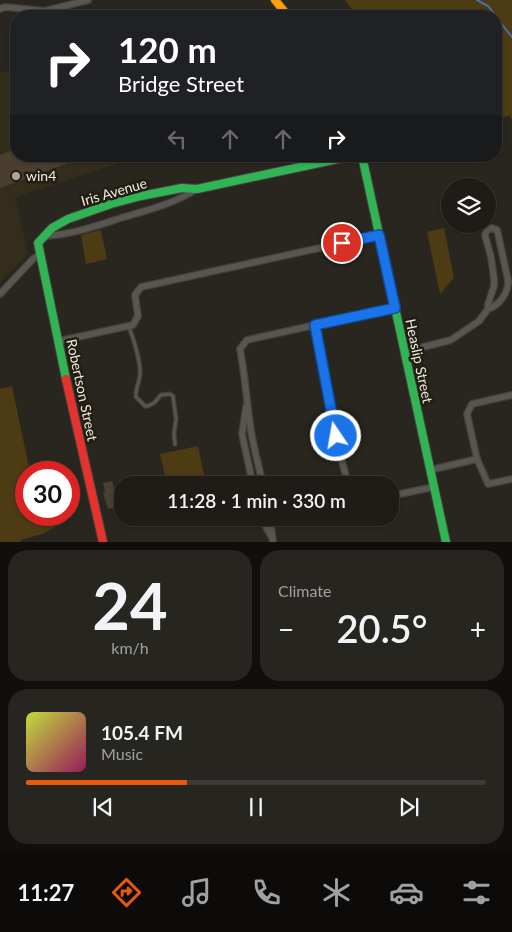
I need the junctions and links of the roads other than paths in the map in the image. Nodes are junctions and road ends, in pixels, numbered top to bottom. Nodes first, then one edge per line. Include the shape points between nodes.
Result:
1 (88, 0) edge
2 (0, 9) edge
3 (35, 10) edge
4 (49, 10) edge
5 (324, 162) edge
6 (363, 162) edge
7 (197, 189) junction
8 (379, 235) junction
9 (44, 236) junction
10 (38, 243) joint
11 (40, 255) junction
12 (0, 294) edge
13 (395, 308) junction
14 (488, 309) junction
15 (315, 325) junction
16 (128, 326) junction
17 (59, 341) junction
18 (404, 352) junction
19 (512, 395) edge
20 (247, 400) junction
21 (175, 444) dead end
22 (477, 459) junction
23 (430, 470) junction
24 (250, 476) edge
25 (261, 476) edge
26 (346, 476) edge
27 (512, 479) edge
28 (434, 487) junction
29 (399, 494) edge
30 (265, 526) edge
31 (271, 526) edge
32 (273, 540) edge
33 (103, 542) edge
34 (446, 542) edge

1 - 4 street
2 - 3 street
5 - 7 street, Iris Avenue
6 - 8 street, Heaslip Street
7 - 9 street, Iris Avenue via 93,227
7 - 9 street, Iris Avenue via 182,188 111,204 68,219
8 - 13 street, Heaslip Street
8 - 16 street via 141,287 135,295 138,316 133,325
9 - 10 street, Iris Avenue
10 - 11 street, Robertson Street
11 - 12 street
11 - 17 street, Robertson Street
13 - 15 street
13 - 18 street, Heaslip Street
14 - 14 street via 494,278 485,235 492,228 497,230 508,286 494,307
14 - 18 street via 479,321 451,340
15 - 20 street via 247,340 240,349
15 - 26 street
16 - 17 street
16 - 21 lane via 140,370 136,397 148,406 161,395 172,394
17 - 33 street, Robertson Street
18 - 23 street, Heaslip Street
19 - 22 street via 472,404 467,414
20 - 24 street via 242,434
20 - 25 street
22 - 23 street
22 - 27 street via 488,484
23 - 28 street, Heaslip Street
28 - 29 street
28 - 34 street, Heaslip Street
30 - 32 street
31 - 32 street

